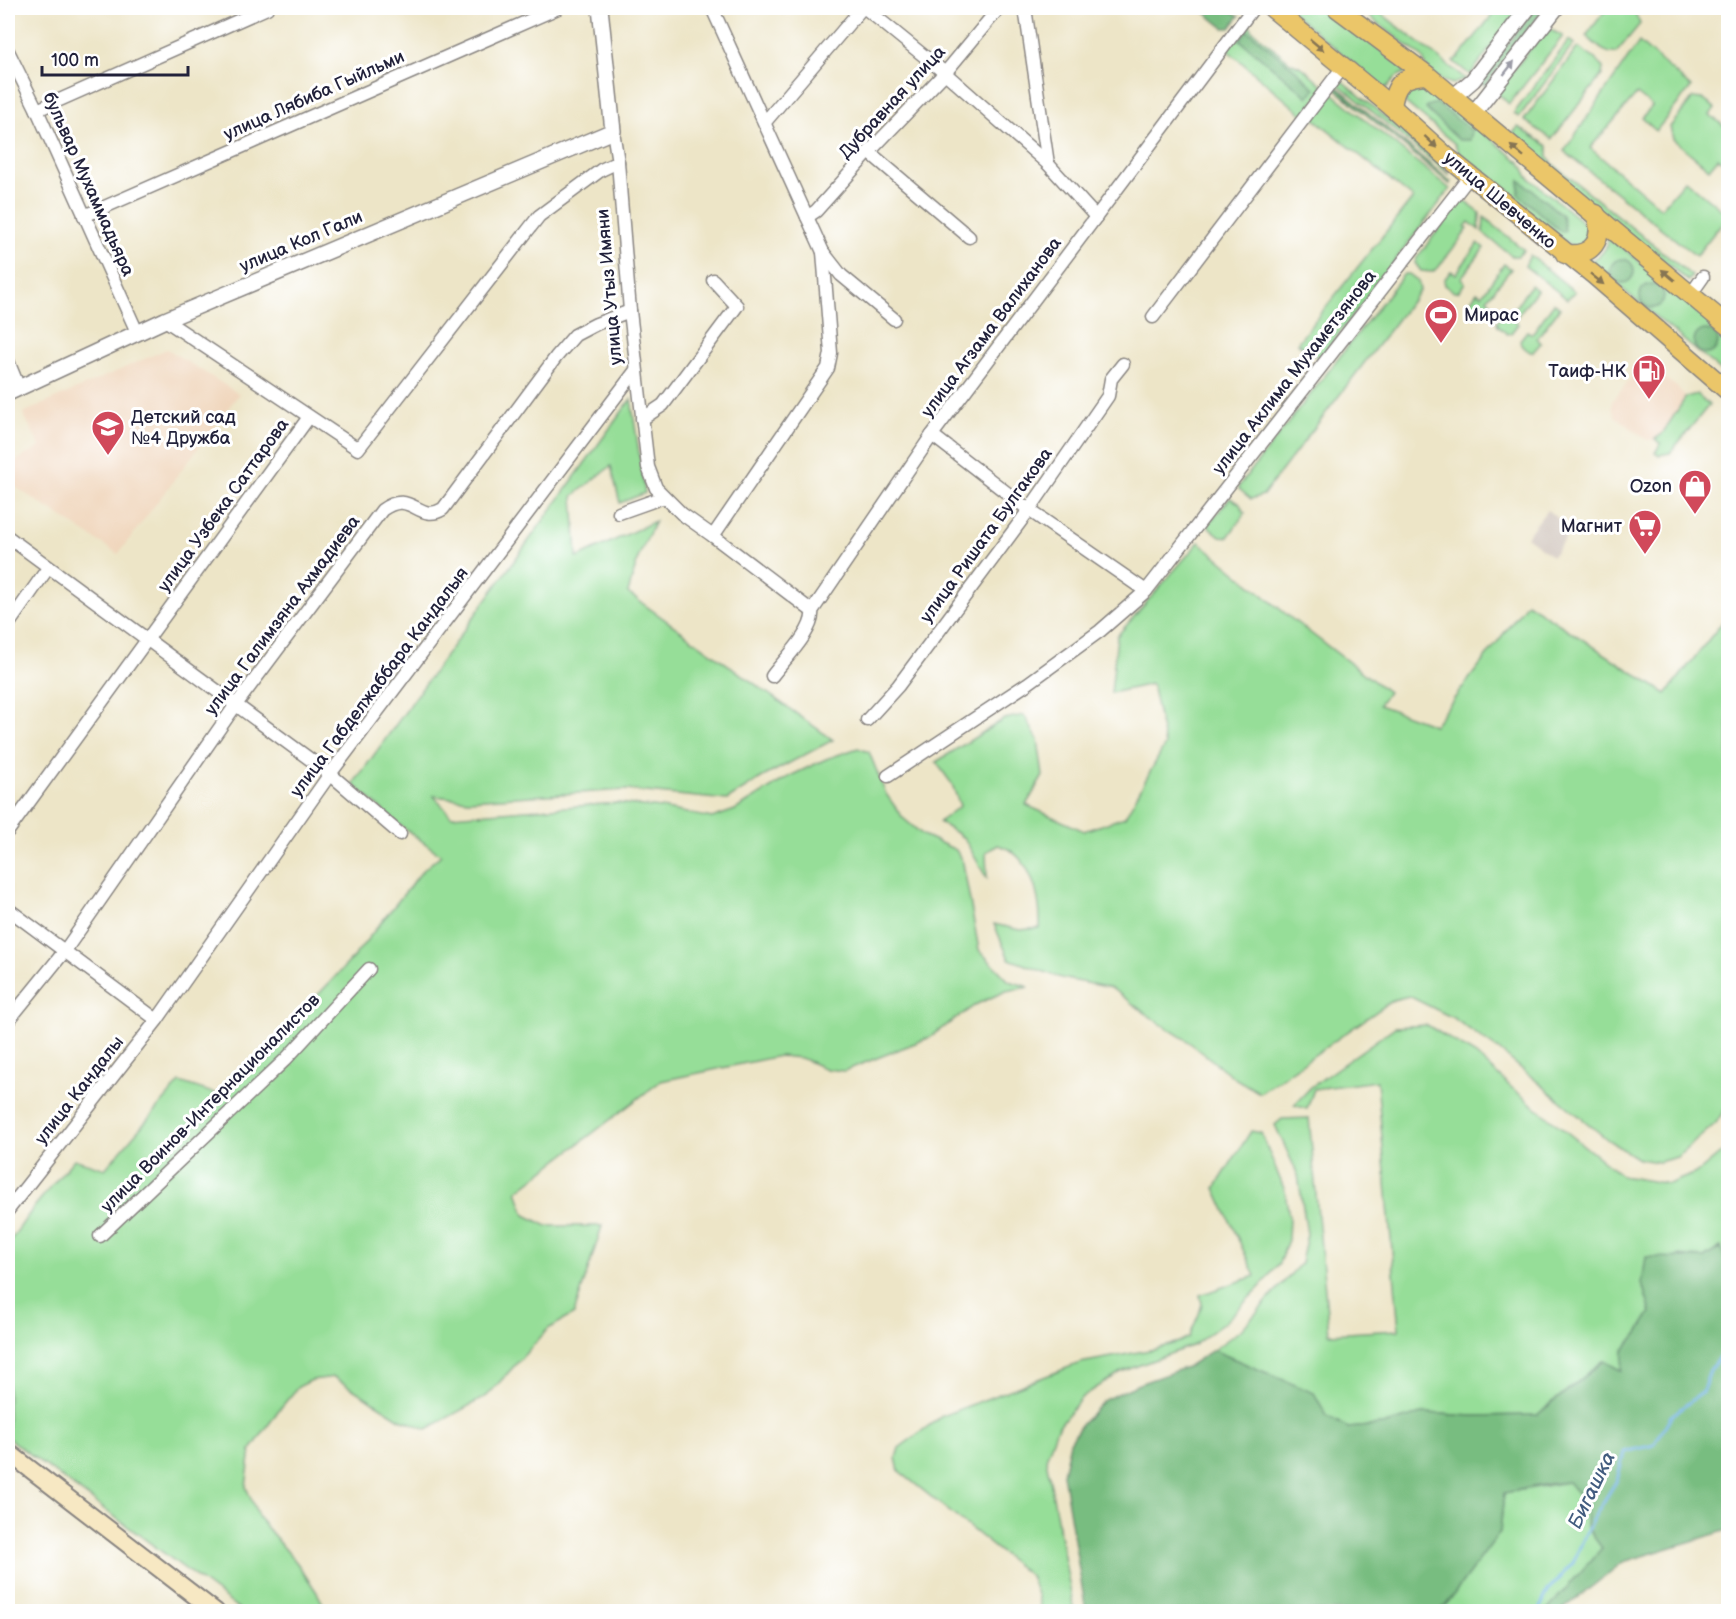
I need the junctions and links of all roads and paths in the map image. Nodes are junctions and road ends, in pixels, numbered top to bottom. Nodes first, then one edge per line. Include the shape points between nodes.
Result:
1 (267, 8) edge
2 (558, 8) edge
3 (600, 8) edge
4 (863, 8) edge
5 (999, 8) edge
6 (1025, 8) edge
7 (1253, 8) edge
8 (1272, 8) edge
9 (1337, 8) edge
10 (1528, 8) edge
11 (1556, 8) edge
12 (715, 9) edge
13 (8, 51) edge
14 (1343, 68) junction
15 (945, 73) junction
16 (1427, 75) junction
17 (1453, 97) junction
18 (1392, 107) junction
19 (37, 110) junction
20 (1473, 114) junction
21 (765, 122) junction
22 (613, 131) junction
23 (868, 152) junction
24 (618, 162) junction
25 (1048, 164) junction
26 (1470, 176) junction
27 (1596, 214) junction
28 (84, 216) junction
29 (807, 217) junction
30 (1096, 217) junction
31 (969, 237) dead end
32 (823, 252) junction
33 (1565, 254) junction
34 (1703, 278) dead end
35 (713, 280) dead end
36 (1691, 294) junction
37 (630, 311) junction
38 (1153, 317) dead end
39 (894, 319) dead end
40 (165, 320) junction
41 (1728, 326) edge
42 (137, 332) junction
43 (8, 361) edge
44 (1123, 364) dead end
45 (636, 370) junction
46 (13, 391) edge
47 (1728, 391) edge
48 (309, 417) junction
49 (642, 419) junction
50 (932, 435) junction
51 (664, 496) junction
52 (1029, 510) junction
53 (619, 513) dead end
54 (713, 536) junction
55 (8, 537) edge
56 (48, 568) junction
57 (1146, 591) junction
58 (812, 611) junction
59 (8, 625) edge
60 (147, 641) junction
61 (772, 676) dead end
62 (236, 706) junction
63 (867, 720) dead end
64 (330, 774) junction
65 (888, 776) dead end
66 (8, 831) edge
67 (400, 834) dead end
68 (8, 909) edge
69 (64, 952) junction
70 (369, 969) dead end
71 (157, 1020) junction
72 (8, 1021) edge
73 (8, 1210) edge
74 (100, 1236) dead end
75 (8, 1452) edge
76 (216, 1611) edge

1 - 19 street
2 - 28 street, улица Лябиба Гыйльми
3 - 22 street, улица Утыз Имяни
4 - 15 street
4 - 21 street
5 - 15 street, Дубравная улица
6 - 25 street
7 - 30 street, улица Агзама Валиханова
8 -> 14 main road, улица Шевченко
9 - 16 main road
10 - 17 street via 1473,80
20 -> 11 street
12 - 21 street
13 - 19 street, бульвар Мухаммадьяра
14 - 18 main road, улица Шевченко
14 - 38 street
15 - 23 street, Дубравная улица
15 - 25 street
16 - 17 main road
16 - 18 main road via 1401,82
17 - 20 main road
18 -> 26 main road, улица Шевченко
19 - 28 street, бульвар Мухаммадьяра
27 -> 20 main road
21 - 29 street
22 - 24 street, улица Утыз Имяни
22 - 40 street, улица Кол Гали
23 - 29 street, Дубравная улица
23 - 31 street
24 - 37 street, улица Утыз Имяни
24 - 48 street, улица Узбека Саттарова via 538,216 358,449
25 - 30 street
26 - 33 main road, улица Шевченко
26 - 57 street, улица Аклима Мухаметзянова
27 - 33 main road via 1599,232 1594,246 1581,254
36 -> 27 main road
28 - 42 street, бульвар Мухаммадьяра
29 - 32 street
30 - 50 street, улица Агзама Валиханова
32 - 39 street via 841,275
32 - 54 street via 831,353 828,368
33 -> 47 main road, улица Шевченко
34 - 36 street
35 - 49 street via 737,306 663,405
36 - 41 main road
37 - 45 street, улица Утыз Имяни
37 - 62 street, улица Галимзяна Ахмадиева via 575,335 443,509 429,513 401,502 382,510
40 - 42 street, улица Кол Гали
40 - 48 street
42 - 46 street, улица Кол Гали
43 - 46 street
44 - 52 street, улица Ришата Булгакова via 1111,379 1108,396
45 - 49 street, улица Утыз Имяни
45 - 64 street, улица Габделжаббара Кандалыя
48 - 60 street, улица Узбека Саттарова
49 - 51 street, улица Утыз Имяни via 648,467 656,488
50 - 52 street
50 - 58 street, улица Агзама Валиханова
51 - 53 street
51 - 54 street, улица Утыз Имяни
52 - 57 street
52 - 63 street, улица Ришата Булгакова via 898,686
54 - 58 street, улица Утыз Имяни
55 - 56 street
56 - 59 street
56 - 60 street
57 - 65 street, улица Аклима Мухаметзянова via 1100,631 1036,677
58 - 61 street, улица Агзама Валиханова via 808,630
60 - 62 street
60 - 66 street, улица Узбека Саттарова
62 - 64 street
62 - 69 street, улица Галимзяна Ахмадиева
64 - 67 street
64 - 71 street, улица Габделжаббара Кандалыя
68 - 69 street
69 - 71 street
69 - 72 street, улица Галимзяна Ахмадиева
70 - 74 street, улица Воинов-Интернационалистов via 286,1059
71 - 73 street, улица Кандалы
75 - 76 main road

